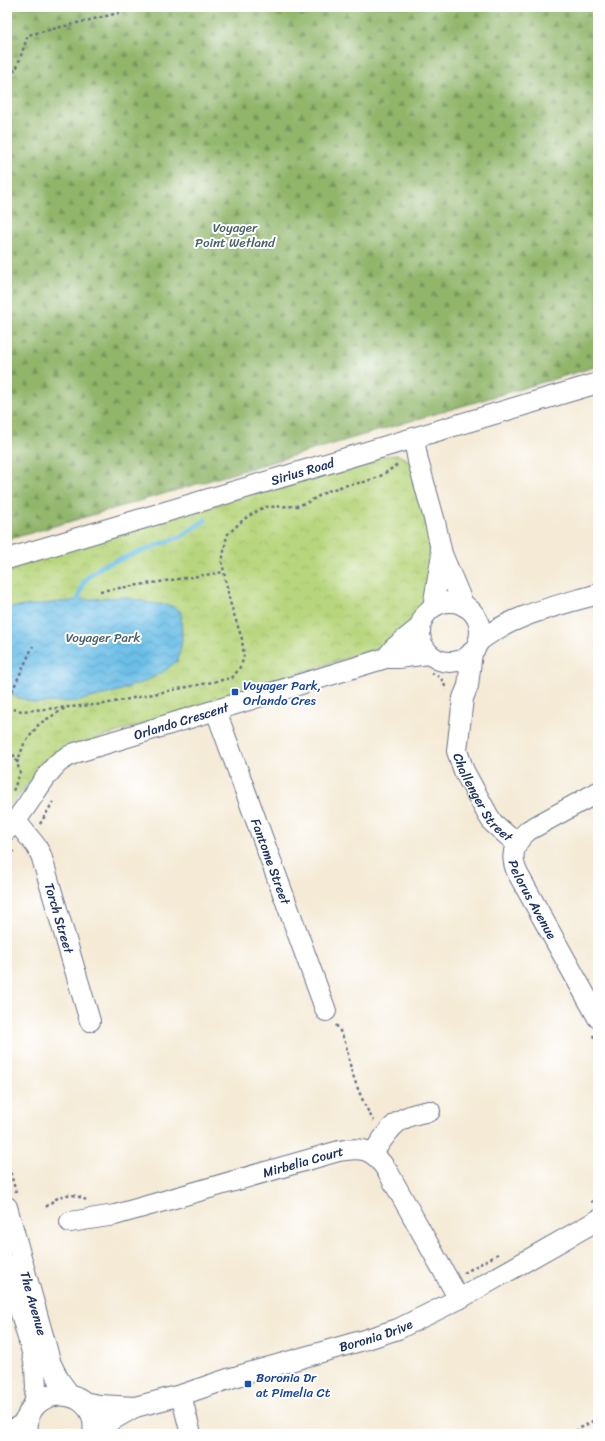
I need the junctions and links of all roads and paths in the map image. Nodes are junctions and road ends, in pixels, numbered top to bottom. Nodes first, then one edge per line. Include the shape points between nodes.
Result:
1 (143, 7) edge
2 (7, 73) edge
3 (598, 383) edge
4 (414, 439) junction
5 (418, 461) junction
6 (442, 554) junction
7 (7, 559) edge
8 (224, 572) junction
9 (100, 591) dead end
10 (598, 594) edge
11 (434, 607) junction
12 (469, 610) junction
13 (528, 615) junction
14 (420, 627) junction
15 (33, 646) dead end
16 (475, 647) junction
17 (386, 658) junction
18 (434, 663) junction
19 (454, 695) junction
20 (8, 701) edge
21 (7, 708) edge
22 (65, 708) junction
23 (216, 711) junction
24 (7, 744) edge
25 (17, 763) junction
26 (598, 792) edge
27 (57, 796) dead end
28 (10, 797) dead end
29 (11, 826) edge
30 (29, 837) junction
31 (516, 843) junction
32 (7, 857) edge
33 (326, 1011) dead end
34 (595, 1017) edge
35 (90, 1021) dead end
36 (598, 1045) edge
37 (430, 1111) dead end
38 (373, 1153) junction
39 (7, 1161) edge
40 (12, 1202) edge
41 (598, 1220) edge
42 (70, 1222) dead end
43 (7, 1264) edge
44 (459, 1299) junction
45 (181, 1395) junction
46 (76, 1399) junction
47 (136, 1407) junction
48 (598, 1418) edge
49 (30, 1419) edge
50 (7, 1434) edge
51 (95, 1434) edge
52 (192, 1434) edge
53 (570, 1434) edge

1 - 2 path via 28,35 16,70
3 - 4 street, Sirius Road
4 - 5 street
4 - 7 street, Sirius Road
5 - 6 street
5 - 8 path via 397,465 379,477 328,491 297,506 264,507 244,519 227,535 222,562
6 - 11 street
6 - 12 street
8 - 9 path
8 - 22 path via 242,639 244,658 232,678 104,704
10 - 13 street
11 - 12 street via 446,602 455,603
11 - 14 street via 426,614
12 - 13 street via 495,617
12 - 16 street via 478,622 480,630
13 - 16 street via 497,630
14 - 17 street, Orlando Crescent
14 - 18 street via 422,643
15 - 20 path
16 - 18 street via 460,660
16 - 19 street, Challenger Street via 468,686
17 - 18 street, Orlando Crescent
17 - 23 street, Orlando Crescent
18 - 19 street
18 - 19 path via 440,677
19 - 31 street, Challenger Street via 460,762 493,823
21 - 22 path via 22,711
22 - 25 path via 39,724 24,744
23 - 29 street, Orlando Crescent via 65,758 50,772
23 - 33 street, Fantome Street
24 - 25 path
25 - 28 path via 20,773
26 - 31 street, Pelorus Avenue via 529,830
27 - 30 path
29 - 30 street, Torch Street
30 - 32 path
30 - 35 street, Torch Street via 39,850 44,864
31 - 34 street, Pelorus Avenue via 515,867
34 - 36 path
37 - 38 street via 415,1113 395,1123
38 - 42 street, Mirbelia Court via 359,1149 339,1151 115,1215
38 - 44 street via 388,1172
39 - 40 path
40 - 46 street, The Avenue via 51,1364 59,1380
41 - 44 street, Boronia Drive
43 - 49 street, The Avenue via 36,1372 36,1388
44 - 45 street, Boronia Drive via 384,1334
45 - 47 street, Boronia Drive
45 - 52 street
46 - 47 street, Boronia Drive via 100,1405
46 - 49 street via 56,1394 47,1396
46 - 51 street via 92,1415
47 - 51 street, Boronia Drive via 107,1423
48 - 53 path
49 - 50 street

